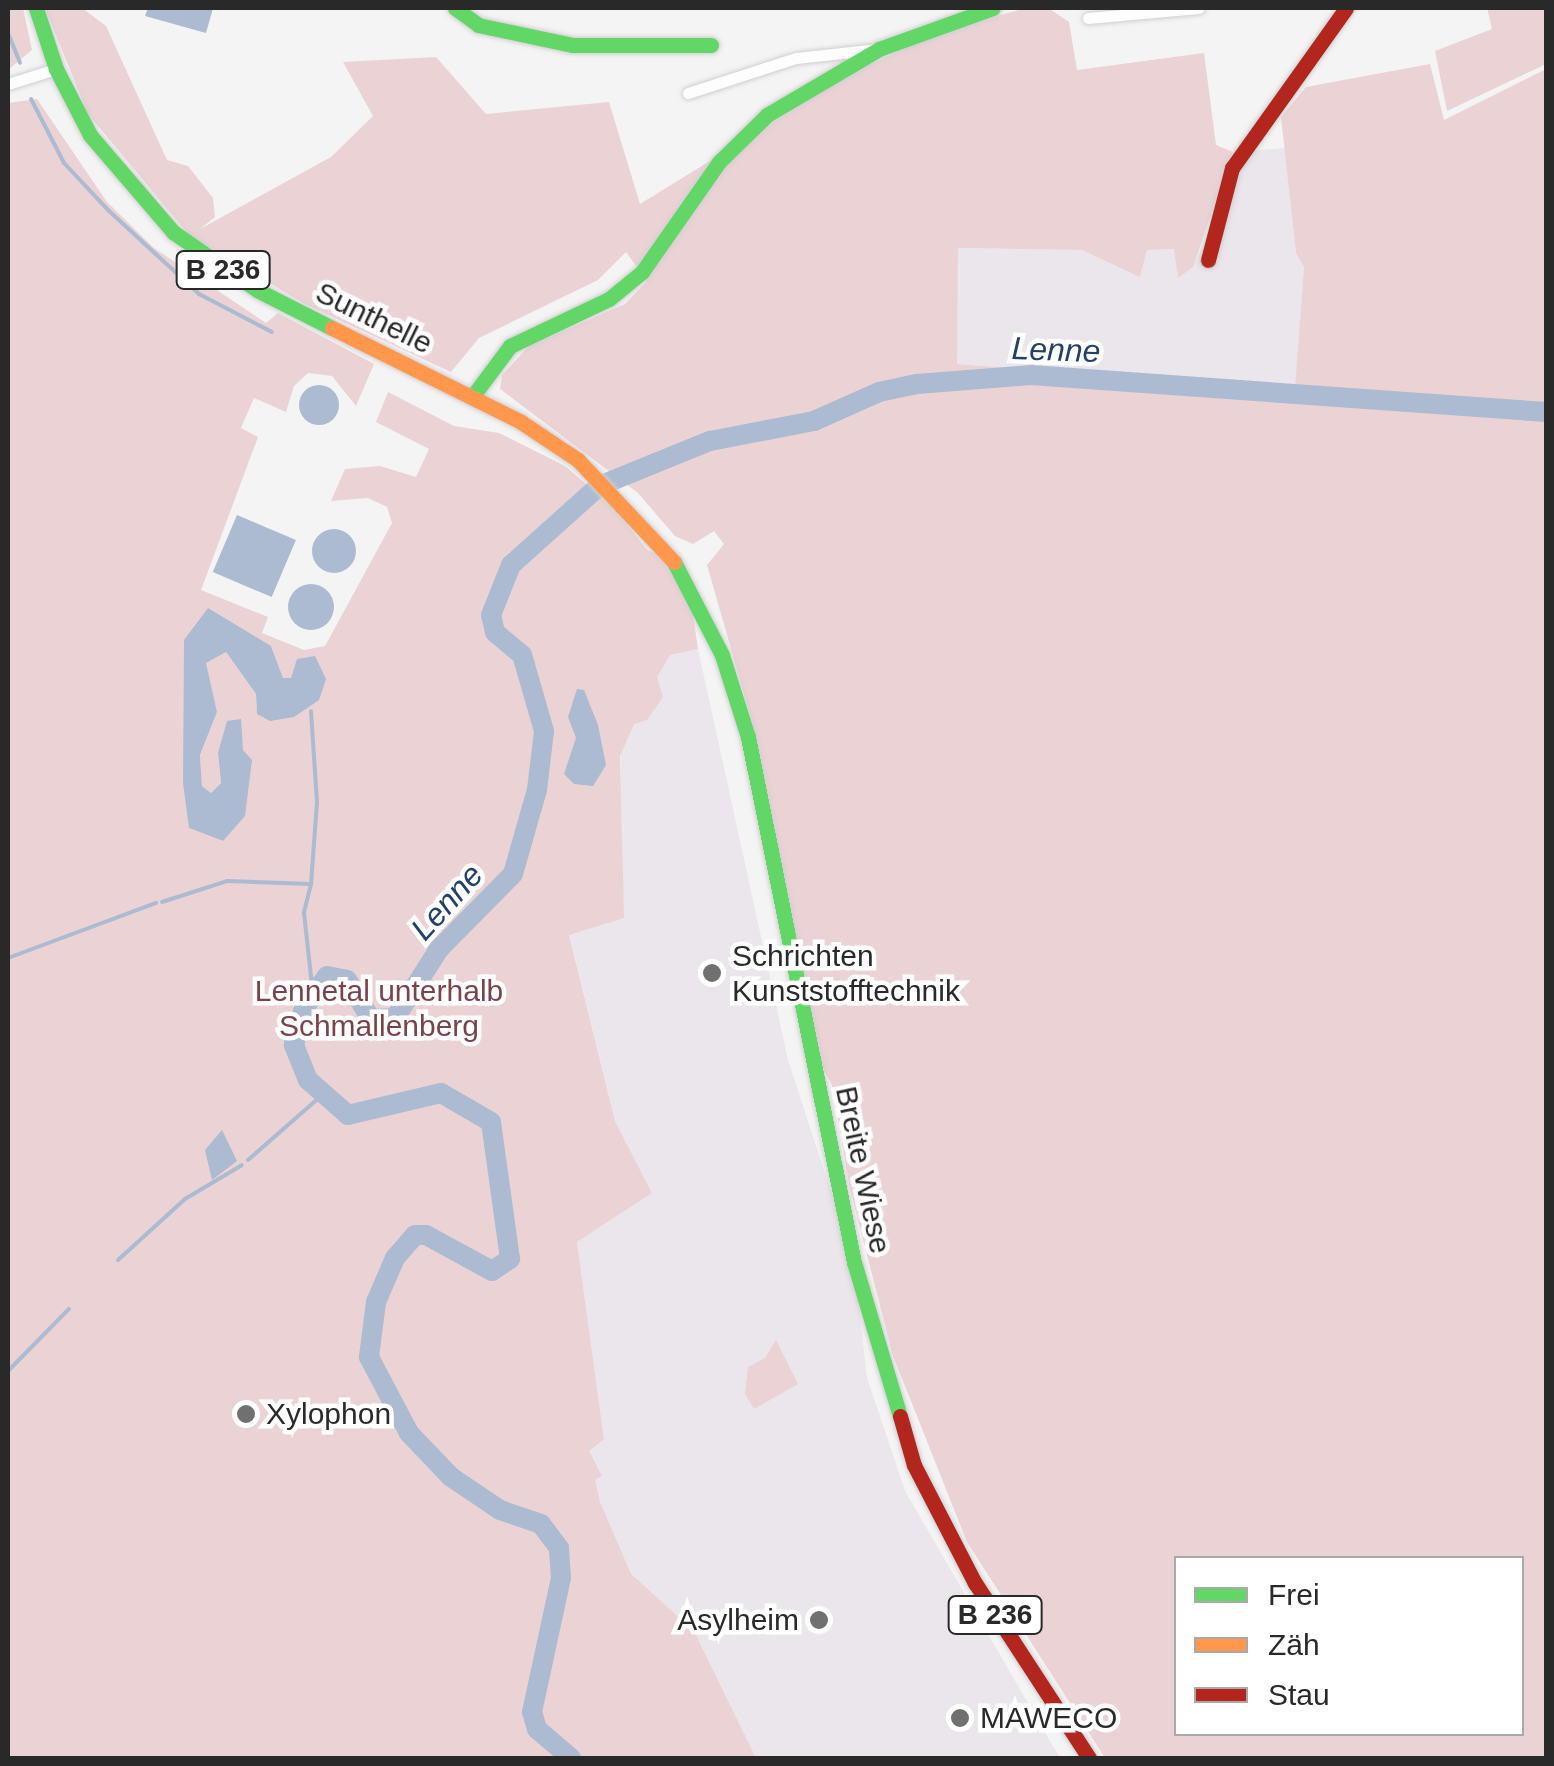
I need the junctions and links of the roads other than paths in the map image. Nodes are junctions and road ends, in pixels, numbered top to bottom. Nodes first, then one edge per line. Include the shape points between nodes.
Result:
1 (36, 8) edge
2 (454, 8) edge
3 (994, 8) edge
4 (1199, 8) edge
5 (1346, 8) edge
6 (1088, 18) dead end
7 (712, 46) dead end
8 (879, 49) junction
9 (56, 69) junction
10 (8, 84) edge
11 (688, 93) dead end
12 (1208, 260) dead end
13 (472, 396) junction
14 (1087, 1755) edge

1 - 9 main road, B 236
2 - 7 main road via 478,25 572,46
3 - 8 main road
4 - 6 street
5 - 12 main road via 1280,110 1232,168
8 - 11 street via 796,58
8 - 13 main road via 748,131 642,272 609,299 510,346
9 - 10 street
9 - 13 main road, Sunthelle / B 236 via 114,169 196,251 270,297
13 - 14 main road, Breite Wiese / B 236 via 547,438 625,501 677,566 720,649 748,737 854,1262 914,1465 974,1583

